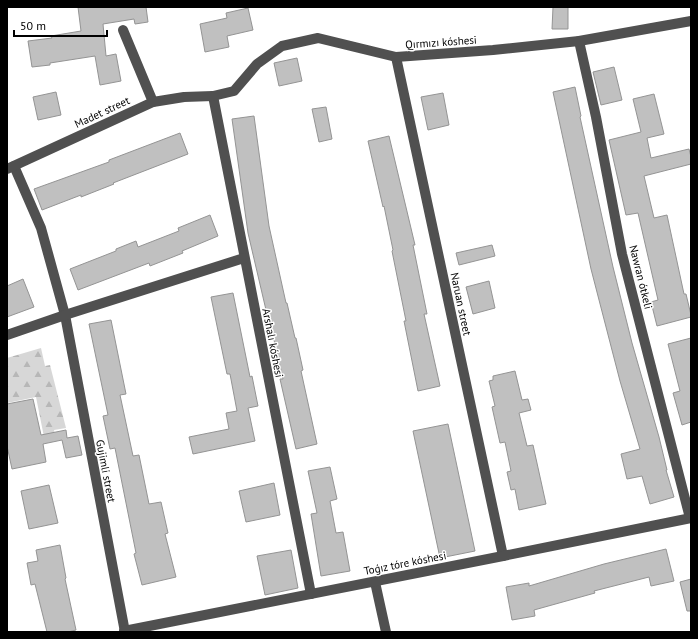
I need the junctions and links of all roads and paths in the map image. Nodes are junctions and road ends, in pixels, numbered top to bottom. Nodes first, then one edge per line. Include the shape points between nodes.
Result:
1 (691, 21) edge
2 (123, 30) dead end
3 (579, 40) junction
4 (396, 57) junction
5 (213, 96) junction
6 (153, 102) junction
7 (11, 167) edge
8 (244, 258) junction
9 (64, 315) junction
10 (7, 335) edge
11 (691, 518) edge
12 (502, 556) junction
13 (375, 582) junction
14 (311, 594) junction
15 (124, 631) edge
16 (386, 632) edge

1 - 3 street, Qırmızı kóshesi
2 - 6 street
3 - 4 street, Qırmızı kóshesi via 493,50
3 - 11 street, Nawran ótkeli via 622,254
4 - 5 street, Qırmızı kóshesi via 318,38 311,39 282,46 257,64 234,91
4 - 12 street, Naruan street
5 - 6 street, Madet street
5 - 8 street, Arshalı kóshesi
6 - 7 street, Madet street
7 - 9 street, Gujimli street via 41,228
8 - 9 street
8 - 14 street, Arshalı kóshesi
9 - 10 street
9 - 15 street, Gujimli street
11 - 12 street, Toǵız tóre kóshesi
12 - 13 street, Toǵız tóre kóshesi
13 - 14 street, Toǵız tóre kóshesi
13 - 16 street
14 - 15 street, Toǵız tóre kóshesi

